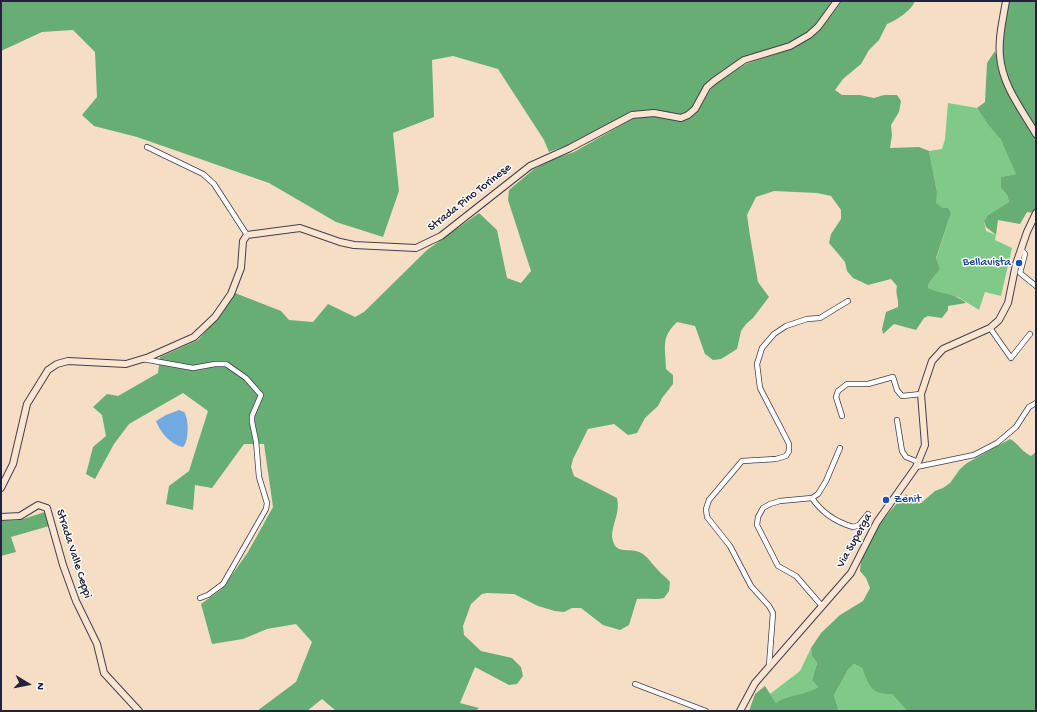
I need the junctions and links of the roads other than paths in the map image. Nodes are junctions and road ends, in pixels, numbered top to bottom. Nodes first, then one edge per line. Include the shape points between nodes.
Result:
1 (837, 1) edge
2 (1006, 1) edge
3 (1036, 134) edge
4 (147, 147) dead end
5 (1036, 215) edge
6 (248, 235) junction
7 (1021, 249) junction
8 (1036, 286) edge
9 (848, 302) dead end
10 (990, 328) junction
11 (1030, 334) dead end
12 (143, 359) junction
13 (921, 394) junction
14 (1036, 403) edge
15 (842, 416) dead end
16 (897, 420) dead end
17 (840, 448) dead end
18 (917, 464) junction
19 (1, 488) edge
20 (812, 498) junction
21 (868, 514) dead end
22 (1, 517) edge
23 (200, 598) dead end
24 (822, 606) junction
25 (769, 666) junction
26 (635, 684) dead end
27 (139, 711) edge
28 (706, 711) edge
29 (740, 711) edge

1 - 6 street, Strada Pino Torinese via 809,35 790,46 744,60 714,80 707,87 695,109 688,115 681,118 654,113 632,115 530,166 441,236 427,244 416,248 354,245 300,228
2 - 3 street via 999,43 1002,69 1007,84
4 - 6 street via 203,174 214,184
5 - 7 street, Via Superga via 1026,232
6 - 12 street via 243,241 241,268 235,286 215,317 194,337
7 - 8 street via 1025,254 1020,273
7 - 10 street, Via Superga via 1008,304 999,320
9 - 25 street via 820,318 807,319 786,326 774,334 762,348 757,364 760,388 789,444 790,451 786,456 776,459 742,461 709,500 706,509 707,517 730,546 751,586 773,613
10 - 11 street via 1011,358
10 - 13 street, Via Superga via 943,349 932,360
12 - 19 street via 126,364 68,361 48,370 27,404 14,464
12 - 23 street via 193,368 226,364 246,378 261,395 252,422 266,509 223,584
13 - 15 street via 902,396 893,377 868,384 847,384 838,390 836,397
13 - 18 street, Via Superga via 925,445
14 - 18 street via 1029,407 1016,427 992,446 974,455
16 - 18 street via 902,451
17 - 20 street via 826,482
18 - 24 street, Via Superga via 877,522 850,573
20 - 21 street via 828,516 852,527 859,525
20 - 24 street via 780,500 770,504 763,508 758,517 758,524 778,566 796,576
22 - 27 street, Strada Valle Ceppi via 20,516 38,505 47,508 76,601 98,644 104,673
24 - 25 street, Via Superga
25 - 29 street, Via Superga via 755,682
26 - 28 street

